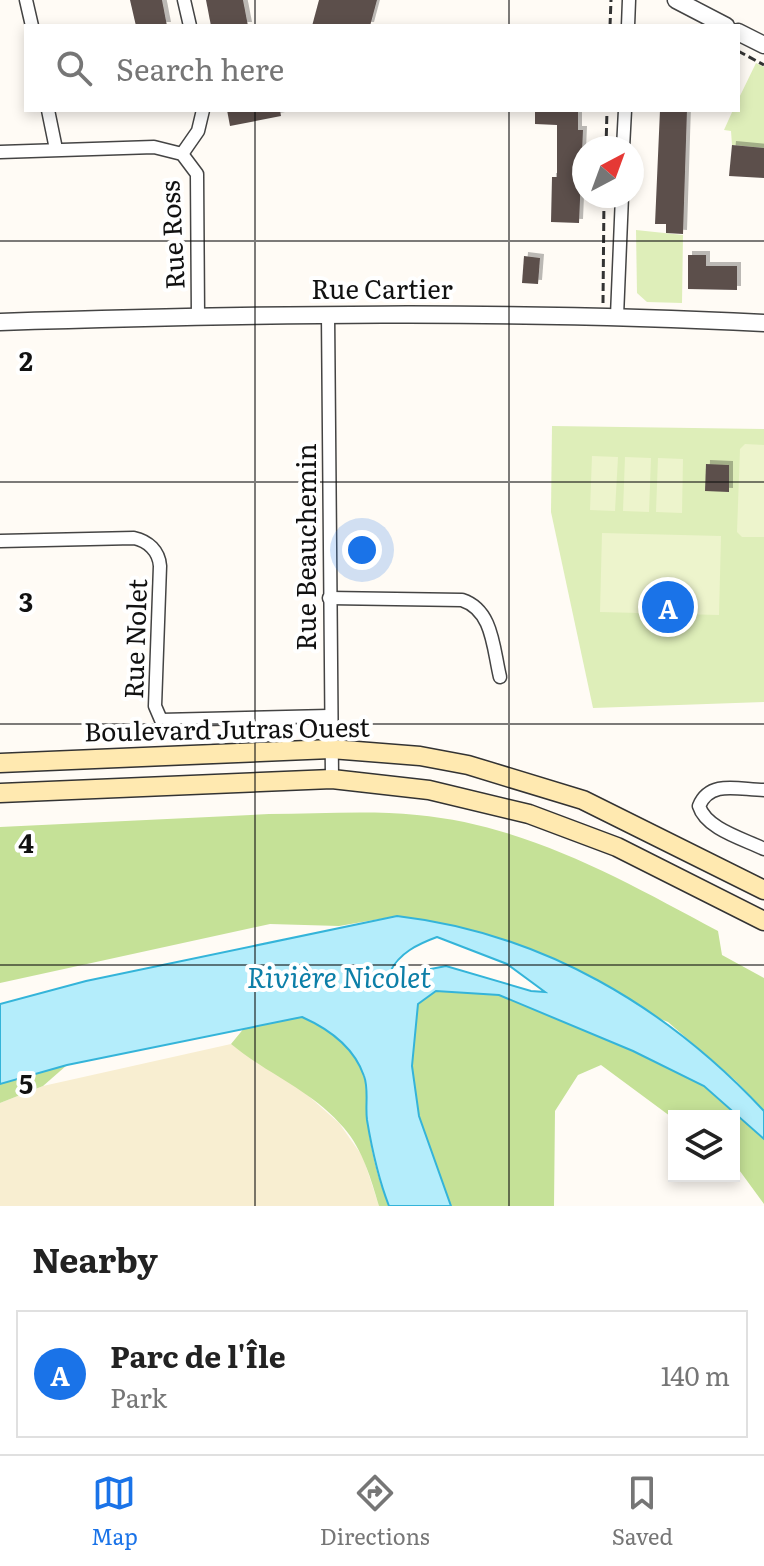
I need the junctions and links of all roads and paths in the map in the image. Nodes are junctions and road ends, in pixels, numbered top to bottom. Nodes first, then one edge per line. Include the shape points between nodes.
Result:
1 (26, 0) edge
2 (184, 0) edge
3 (611, 0) edge
4 (629, 0) edge
5 (676, 0) edge
6 (32, 24) edge
7 (190, 24) edge
8 (610, 24) edge
9 (628, 24) edge
10 (722, 24) edge
11 (740, 33) edge
12 (764, 45) edge
13 (740, 52) edge
14 (764, 65) edge
15 (48, 112) edge
16 (203, 112) edge
17 (607, 112) edge
18 (625, 112) edge
19 (606, 136) edge
20 (624, 136) edge
21 (56, 149) junction
22 (0, 152) edge
23 (182, 154) junction
24 (604, 208) edge
25 (622, 208) edge
26 (328, 314) junction
27 (617, 316) junction
28 (198, 317) junction
29 (0, 322) edge
30 (764, 323) edge
31 (0, 541) edge
32 (329, 598) junction
33 (500, 677) dead end
34 (329, 716) junction
35 (331, 749) junction
36 (0, 763) edge
37 (332, 779) junction
38 (764, 790) edge
39 (0, 793) edge
40 (764, 849) edge
41 (764, 890) edge
42 (762, 916) edge

1 - 6 street
2 - 7 street
3 - 8 path
4 - 9 street
5 - 10 street
11 - 12 street
13 - 14 path
15 - 21 street
16 - 23 street, Rue Ross via 198,131
17 - 19 path
18 - 20 street
21 - 22 street, Rue Ross
21 - 23 street, Rue Ross via 154,147
23 - 28 street, Rue Ross via 197,174
24 - 27 path via 601,301
25 - 27 street
26 - 27 street, Rue Cartier
26 - 28 street, Rue Cartier
26 - 32 street, Rue Beauchemin
27 - 30 street, Rue Cartier
28 - 29 street, Rue Cartier
31 - 34 street, Rue Nolet via 134,538 160,556 155,706 161,720
32 - 33 street via 462,600 476,605 485,615
32 - 34 street, Rue Beauchemin
34 - 35 street, Rue Beauchemin
35 - 36 main road, Boulevard Jutras Ouest
35 - 37 street, Rue Beauchemin
35 - 41 main road, Boulevard Jutras Ouest via 420,756 542,785 637,825
37 - 39 main road, Boulevard Jutras Ouest
37 - 42 main road, Boulevard Jutras Ouest via 429,790 529,814 617,847
38 - 40 street via 718,787 708,791 699,806 712,823

